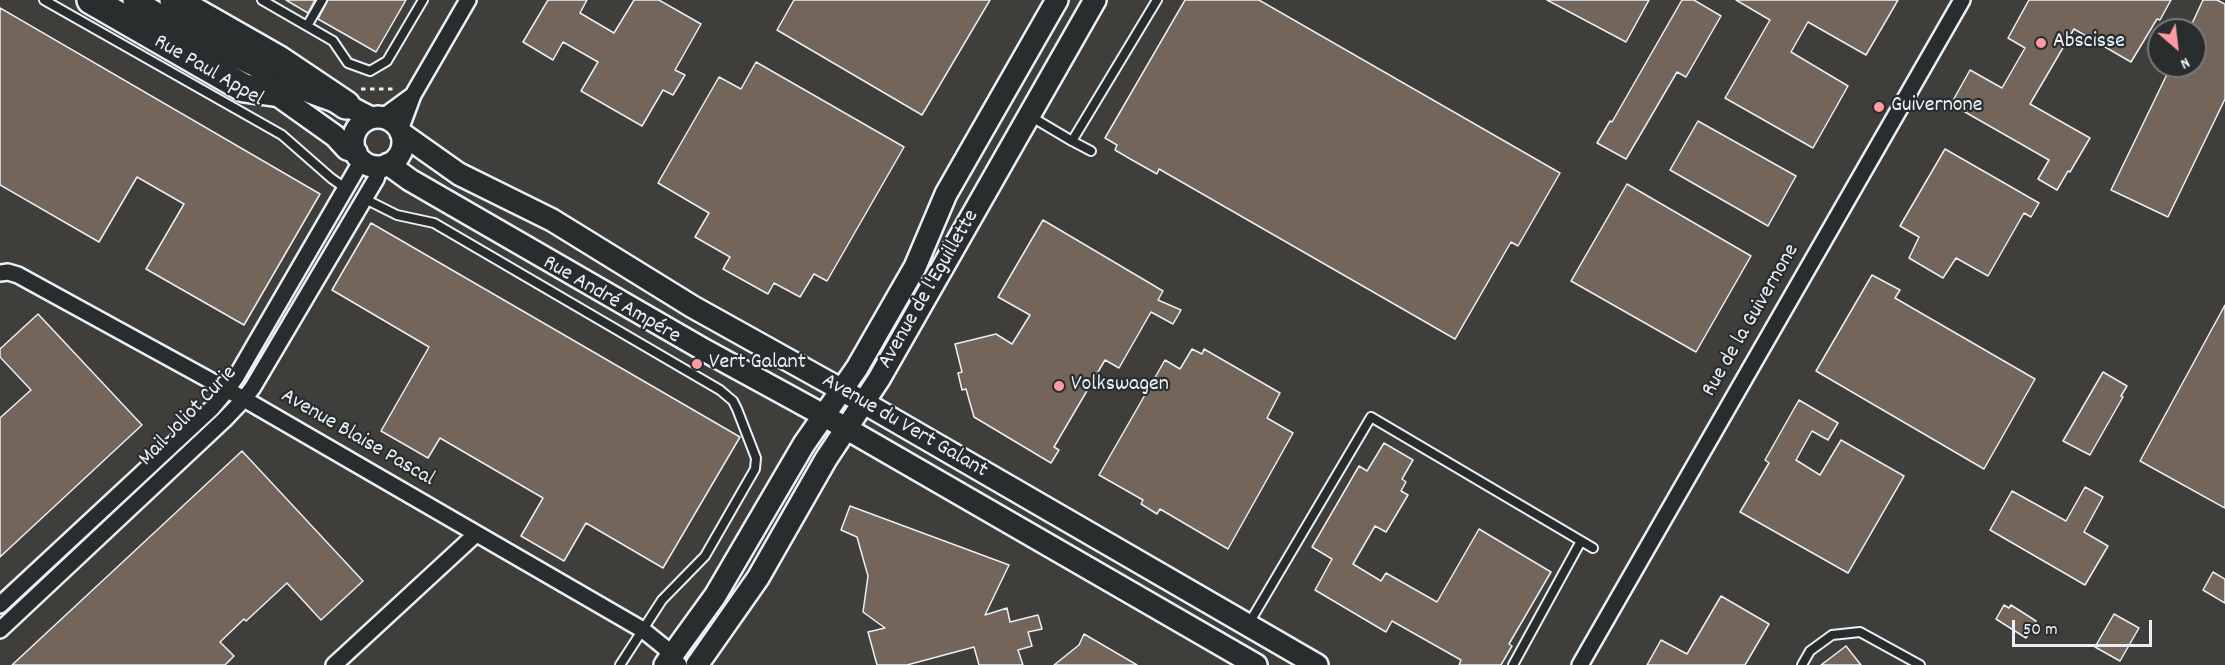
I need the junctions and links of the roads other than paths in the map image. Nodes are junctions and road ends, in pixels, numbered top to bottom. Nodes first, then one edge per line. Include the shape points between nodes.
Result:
1 (44, 0) edge
2 (91, 0) edge
3 (134, 0) edge
4 (174, 0) edge
5 (262, 0) edge
6 (322, 0) edge
7 (423, 0) edge
8 (468, 0) edge
9 (1057, 0) edge
10 (1095, 0) edge
11 (1157, 0) edge
12 (1962, 0) edge
13 (307, 26) junction
14 (196, 37) junction
15 (273, 92) junction
16 (412, 95) junction
17 (346, 105) junction
18 (1029, 116) junction
19 (377, 118) junction
20 (401, 131) junction
21 (1072, 141) junction
22 (1091, 151) dead end
23 (371, 161) junction
24 (345, 188) junction
25 (363, 198) junction
26 (0, 273) edge
27 (227, 390) junction
28 (842, 390) junction
29 (244, 399) junction
30 (864, 403) junction
31 (823, 415) junction
32 (846, 429) junction
33 (476, 534) junction
34 (1581, 541) junction
35 (1593, 548) dead end
36 (0, 605) edge
37 (1248, 625) junction
38 (0, 630) edge
39 (643, 630) junction
40 (672, 662) edge
41 (334, 665) edge
42 (620, 665) edge
43 (697, 665) edge
44 (1256, 665) edge
45 (1317, 665) edge
46 (1513, 665) edge
47 (1581, 665) edge
48 (1802, 665) edge
49 (1920, 665) edge

1 - 24 lane, Rue Paul Appel via 282,135
2 - 15 highway via 244,88
3 - 14 street
4 - 17 highway via 279,60
5 - 13 lane
6 - 13 lane
7 - 13 lane via 387,61 370,71 348,63 333,41
8 - 16 street
9 - 28 street, Avenue de l'Eguillette via 946,194 915,267
10 - 18 street, Avenue de l'Eguillette
11 - 21 lane
12 - 47 street, Rue de la Guivernone
14 - 15 street, Avenue du Vert Galant
14 - 17 street via 310,92
15 - 23 street, Avenue du Vert Galant via 347,149
16 - 19 street
16 - 20 street
17 - 19 street
18 - 21 lane
18 - 30 street, Avenue de l'Eguillette
19 - 20 street via 392,121
19 - 23 street via 363,122 354,144
20 - 23 street via 403,142 398,157
20 - 28 street, Avenue du Vert Galant via 459,174 552,220 693,307
21 - 22 lane
23 - 24 street, Mail Joliot Curie
23 - 25 street, Mail Joliot Curie via 376,179
23 - 31 street, Avenue du Vert Galant
24 - 25 street, Rue André Ampére
24 - 27 street, Mail Joliot Curie
25 - 29 street, Mail Joliot Curie
25 - 39 lane, Rue André Ampére via 397,214 434,223 733,401 756,458 755,469 705,556 663,600
26 - 27 street, Avenue Blaise Pascal via 18,275
27 - 29 street, Avenue Blaise Pascal
27 - 36 street, Mail Joliot Curie
28 - 30 street, Avenue du Vert Galant
28 - 31 street, Avenue de l'Eguillette
29 - 33 street, Avenue Blaise Pascal
29 - 38 street, Mail Joliot Curie
30 - 32 street, Avenue de l'Eguillette
30 - 37 street, Avenue du Vert Galant
31 - 32 street, Avenue du Vert Galant
31 - 40 street, Avenue de l'Eguillette
32 - 43 street, Avenue de l'Eguillette via 758,578
32 - 44 street, Avenue du Vert Galant
33 - 39 street, Avenue Blaise Pascal
33 - 41 street
34 - 35 lane
34 - 37 lane via 1371,417
34 - 46 lane
37 - 45 street, Avenue du Vert Galant
39 - 40 street, Avenue Blaise Pascal
39 - 42 lane, Rue André Ampére
48 - 49 lane via 1810,651 1832,634 1860,632

